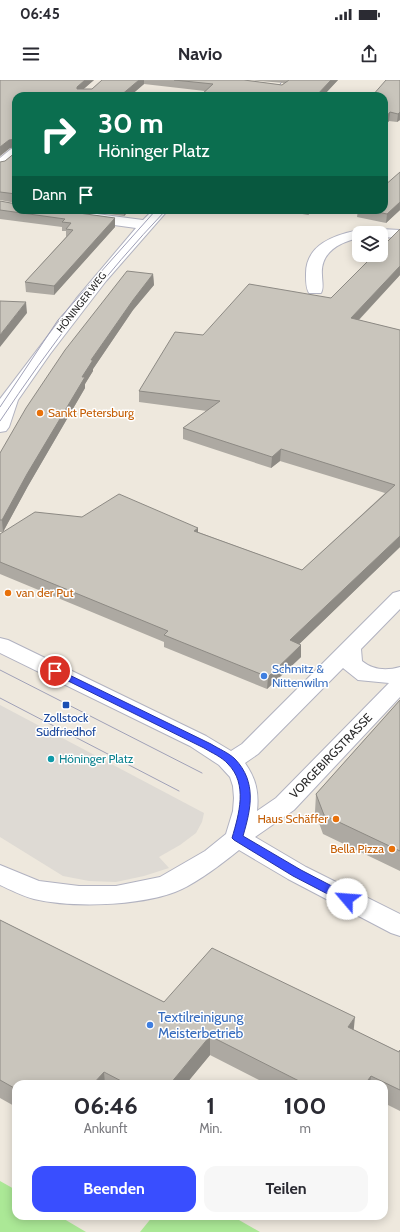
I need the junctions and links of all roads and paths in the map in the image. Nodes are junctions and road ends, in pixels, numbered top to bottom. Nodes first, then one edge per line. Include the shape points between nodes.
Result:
1 (12, 155) edge
2 (0, 165) edge
3 (64, 214) edge
4 (157, 214) edge
5 (147, 225) junction
6 (388, 233) edge
7 (400, 234) edge
8 (352, 236) edge
9 (316, 290) dead end
10 (4, 404) edge
11 (0, 427) edge
12 (400, 597) edge
13 (0, 645) edge
14 (350, 649) junction
15 (400, 674) edge
16 (400, 684) edge
17 (232, 761) junction
18 (237, 838) junction
19 (0, 874) edge
20 (400, 926) edge

1 - 2 street
3 - 5 street
4 - 5 street, HÖNINGER WEG
5 - 10 street, HÖNINGER WEG via 66,320
6 - 7 street
8 - 9 street via 334,241 320,252 314,267
10 - 11 street, HÖNINGER WEG
12 - 14 street
13 - 17 street via 218,751
14 - 15 street via 351,664 366,675
14 - 17 street via 250,749
16 - 18 street, VORGEBIRGSTRASSE via 285,804
17 - 18 street via 243,779 246,796 246,810
18 - 19 street via 201,866 167,885 116,895 80,895 35,890
18 - 20 street via 297,873

